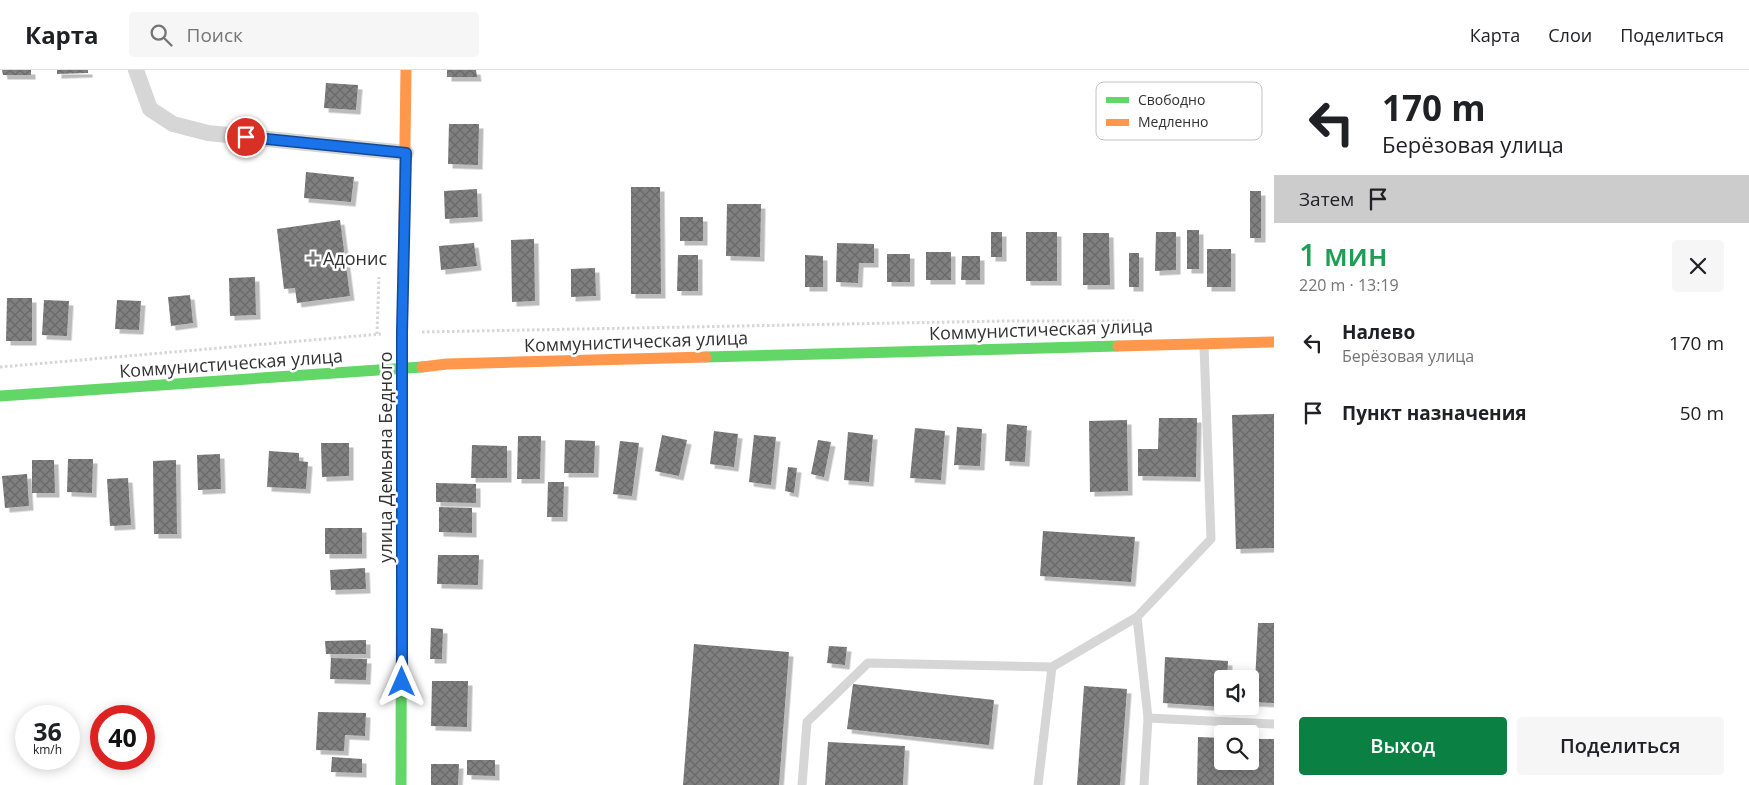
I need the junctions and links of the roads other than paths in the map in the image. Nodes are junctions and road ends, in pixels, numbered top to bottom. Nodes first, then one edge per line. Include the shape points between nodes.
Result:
1 (136, 70) edge
2 (406, 70) edge
3 (406, 153) junction
4 (1204, 342) junction
5 (1274, 342) edge
6 (403, 369) junction
7 (0, 396) edge
8 (1137, 617) junction
9 (1052, 667) junction
10 (1148, 718) junction
11 (1274, 724) edge
12 (401, 785) edge
13 (802, 785) edge
14 (1038, 785) edge
15 (1144, 785) edge

1 - 3 street via 150,109 173,124 208,133
2 - 3 street, улица Демьяна Бедного
3 - 6 street, улица Демьяна Бедного
4 - 5 street, Коммунистическая улица
4 - 6 street, Коммунистическая улица via 457,363
4 - 8 lane via 1211,539
6 - 7 street, Коммунистическая улица
6 - 12 street, улица Демьяна Бедного
8 - 9 lane
8 - 10 lane
9 - 13 lane via 868,663 807,722
9 - 14 lane
10 - 11 lane
10 - 15 lane

